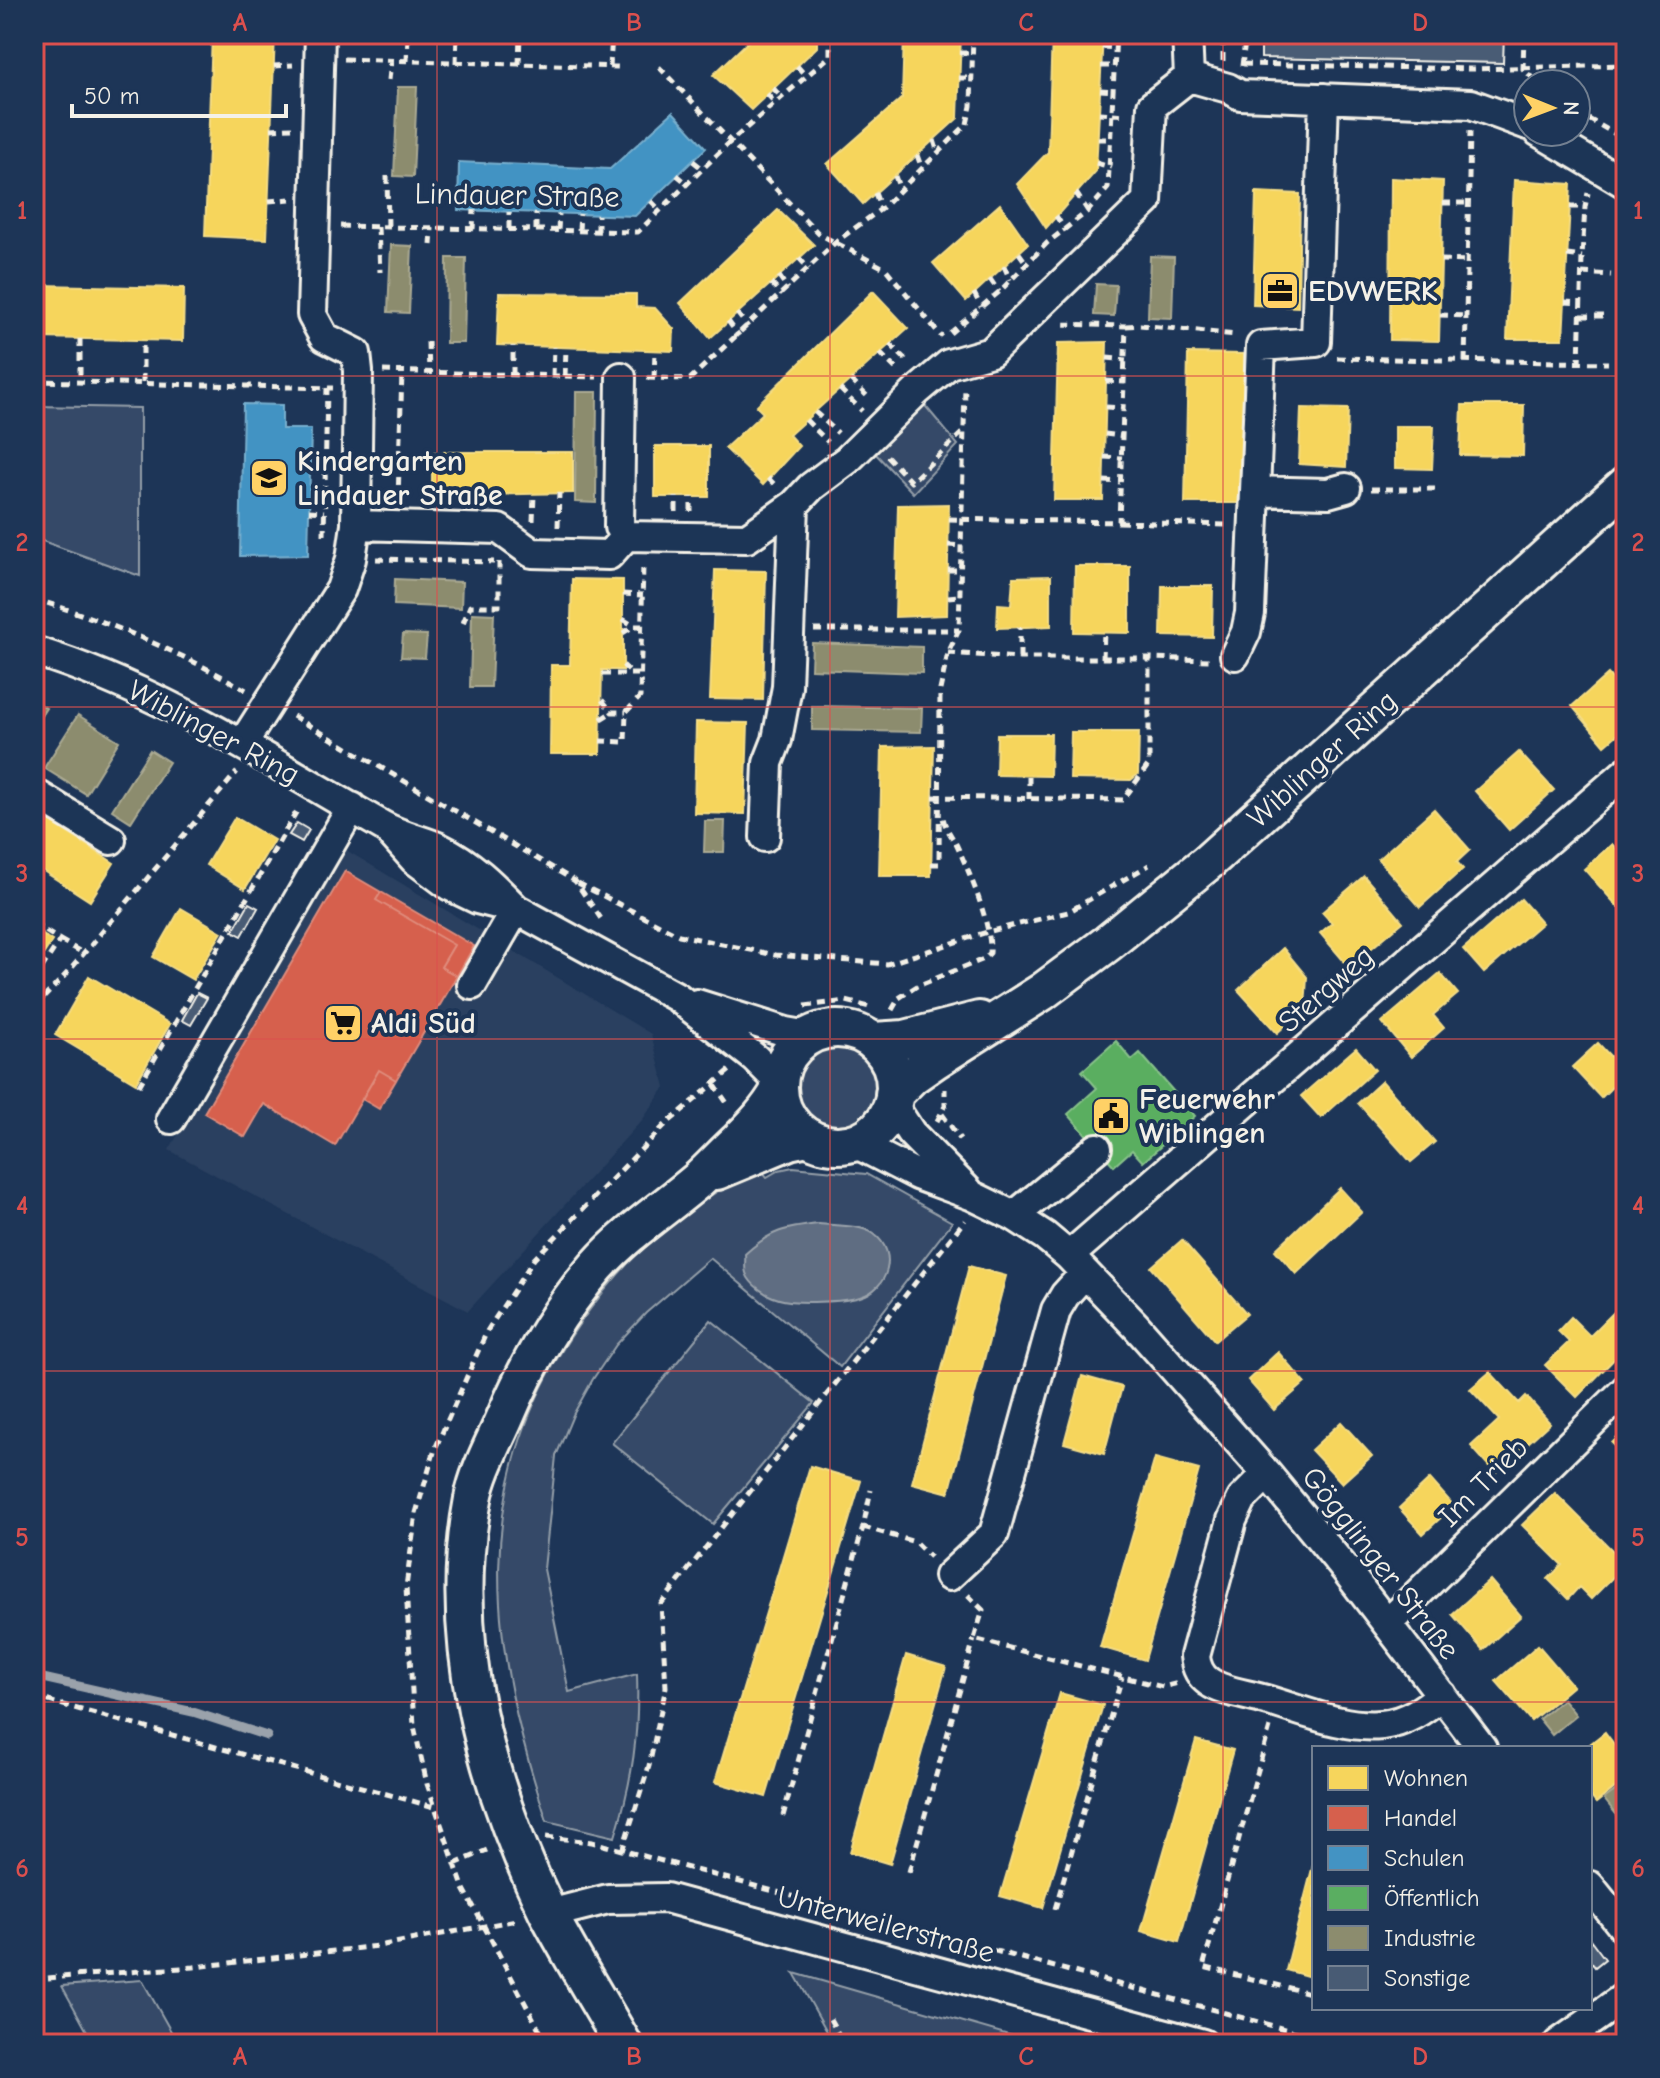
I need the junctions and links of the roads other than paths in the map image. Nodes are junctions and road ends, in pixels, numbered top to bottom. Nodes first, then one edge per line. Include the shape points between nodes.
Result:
1 (1187, 34) edge
2 (319, 46) edge
3 (1189, 77) junction
4 (1324, 98) junction
5 (1512, 119) edge
6 (1565, 148) edge
7 (1626, 184) edge
8 (621, 377) road end
9 (1626, 485) edge
10 (1346, 488) road end
11 (1256, 491) junction
12 (794, 505) junction
13 (356, 525) junction
14 (636, 536) junction
15 (34, 651) edge
16 (1235, 655) road end
17 (250, 747) junction
18 (1626, 772) edge
19 (34, 793) edge
20 (352, 807) junction
21 (765, 837) dead end
22 (111, 840) dead end
23 (516, 909) junction
24 (472, 985) dead end
25 (677, 997) junction
26 (1004, 1014) junction
27 (803, 1022) junction
28 (887, 1024) junction
29 (779, 1086) junction
30 (893, 1099) junction
31 (171, 1119) dead end
32 (808, 1137) junction
33 (853, 1142) junction
34 (1097, 1148) dead end
35 (697, 1180) junction
36 (976, 1197) junction
37 (1014, 1216) junction
38 (1077, 1265) junction
39 (1626, 1389) edge
40 (1267, 1474) junction
41 (949, 1576) road end
42 (1388, 1623) junction
43 (1442, 1695) junction
44 (1480, 1746) edge
45 (1592, 1888) edge
46 (549, 1914) junction
47 (1626, 1931) edge
48 (1626, 1996) edge
49 (623, 2044) edge
50 (1203, 2044) edge
51 (1558, 2044) edge

1 - 3 street
2 - 13 street via 312,315 324,337 356,353
3 - 4 street via 1240,95
3 - 12 street via 1152,106 1147,201 991,352 949,364
4 - 5 street via 1471,104
4 - 11 street via 1316,342 1261,346
6 - 7 street
8 - 14 street via 619,527
9 - 26 main road, Wiblinger Ring via 1208,862 1108,943
10 - 11 street via 1328,493
11 - 16 street via 1250,613
12 - 14 street via 747,538
12 - 21 street via 787,687 767,767
13 - 14 street via 499,529 609,555
13 - 17 street via 341,589 269,703
15 - 17 street, Wiblinger Ring via 153,697
17 - 20 street, Wiblinger Ring
18 - 38 street, Stergweg
19 - 22 street
20 - 23 street, Wiblinger Ring via 387,829 414,859 450,886
20 - 31 street
23 - 24 street
23 - 25 street, Wiblinger Ring
25 - 27 street, Wiblinger Ring via 786,1032
25 - 29 street, Wiblinger Ring via 755,1058
26 - 28 main road, Wiblinger Ring via 905,1039
26 - 30 main road, Wiblinger Ring via 912,1076
27 - 28 main road via 827,1029
27 - 29 main road
28 - 30 main road
29 - 32 main road via 788,1117
29 - 35 main road via 763,1115
30 - 33 main road via 877,1129
30 - 36 street, Gögglinger Straße via 911,1133
32 - 33 main road via 834,1144
32 - 35 main road
33 - 36 street, Gögglinger Straße
34 - 37 street
35 - 46 main road via 598,1265 556,1321 524,1372 473,1496 464,1583 474,1700 514,1837
36 - 37 street, Gögglinger Straße
37 - 38 street, Gögglinger Straße
38 - 40 street, Gögglinger Straße
38 - 41 street via 1056,1310 994,1534
39 - 42 street, Im Trieb
40 - 42 street, Gögglinger Straße
40 - 43 street, Gögglinger Straße via 1242,1499 1232,1520 1197,1646 1196,1667 1202,1676 1220,1687 1351,1723 1381,1725 1408,1719
42 - 43 street, Gögglinger Straße
43 - 44 street, Gögglinger Straße
45 - 47 street
46 - 49 main road
46 - 50 street, Unterweilerstraße via 608,1899 666,1898
48 - 51 street

